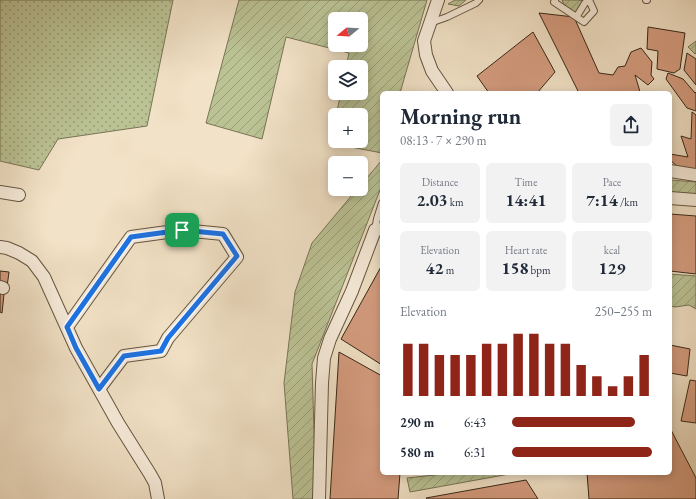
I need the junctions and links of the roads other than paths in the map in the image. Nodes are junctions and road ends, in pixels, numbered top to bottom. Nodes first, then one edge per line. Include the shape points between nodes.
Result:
1 (438, 0) edge
2 (479, 0) edge
3 (555, 0) edge
4 (589, 0) edge
5 (577, 16) junction
6 (430, 23) junction
7 (446, 91) edge
8 (672, 171) edge
9 (696, 175) edge
10 (0, 192) edge
11 (19, 195) dead end
12 (672, 198) edge
13 (696, 200) edge
14 (380, 209) edge
15 (379, 229) edge
16 (0, 247) edge
17 (67, 327) junction
18 (99, 389) junction
19 (158, 499) edge
20 (319, 499) edge

1 - 6 street
2 - 6 lane
3 - 5 lane via 554,2
4 - 5 lane
4 - 5 lane via 594,11 584,22
6 - 7 street via 424,41 426,56 432,71
8 - 9 street
10 - 11 street
12 - 13 street
14 - 15 lane via 377,219
15 - 20 street via 324,358
16 - 17 street via 19,253 32,261 44,277
17 - 18 street
17 - 18 street via 131,237 182,230 223,234 237,256 168,338 161,351 124,356
18 - 19 street via 155,483

